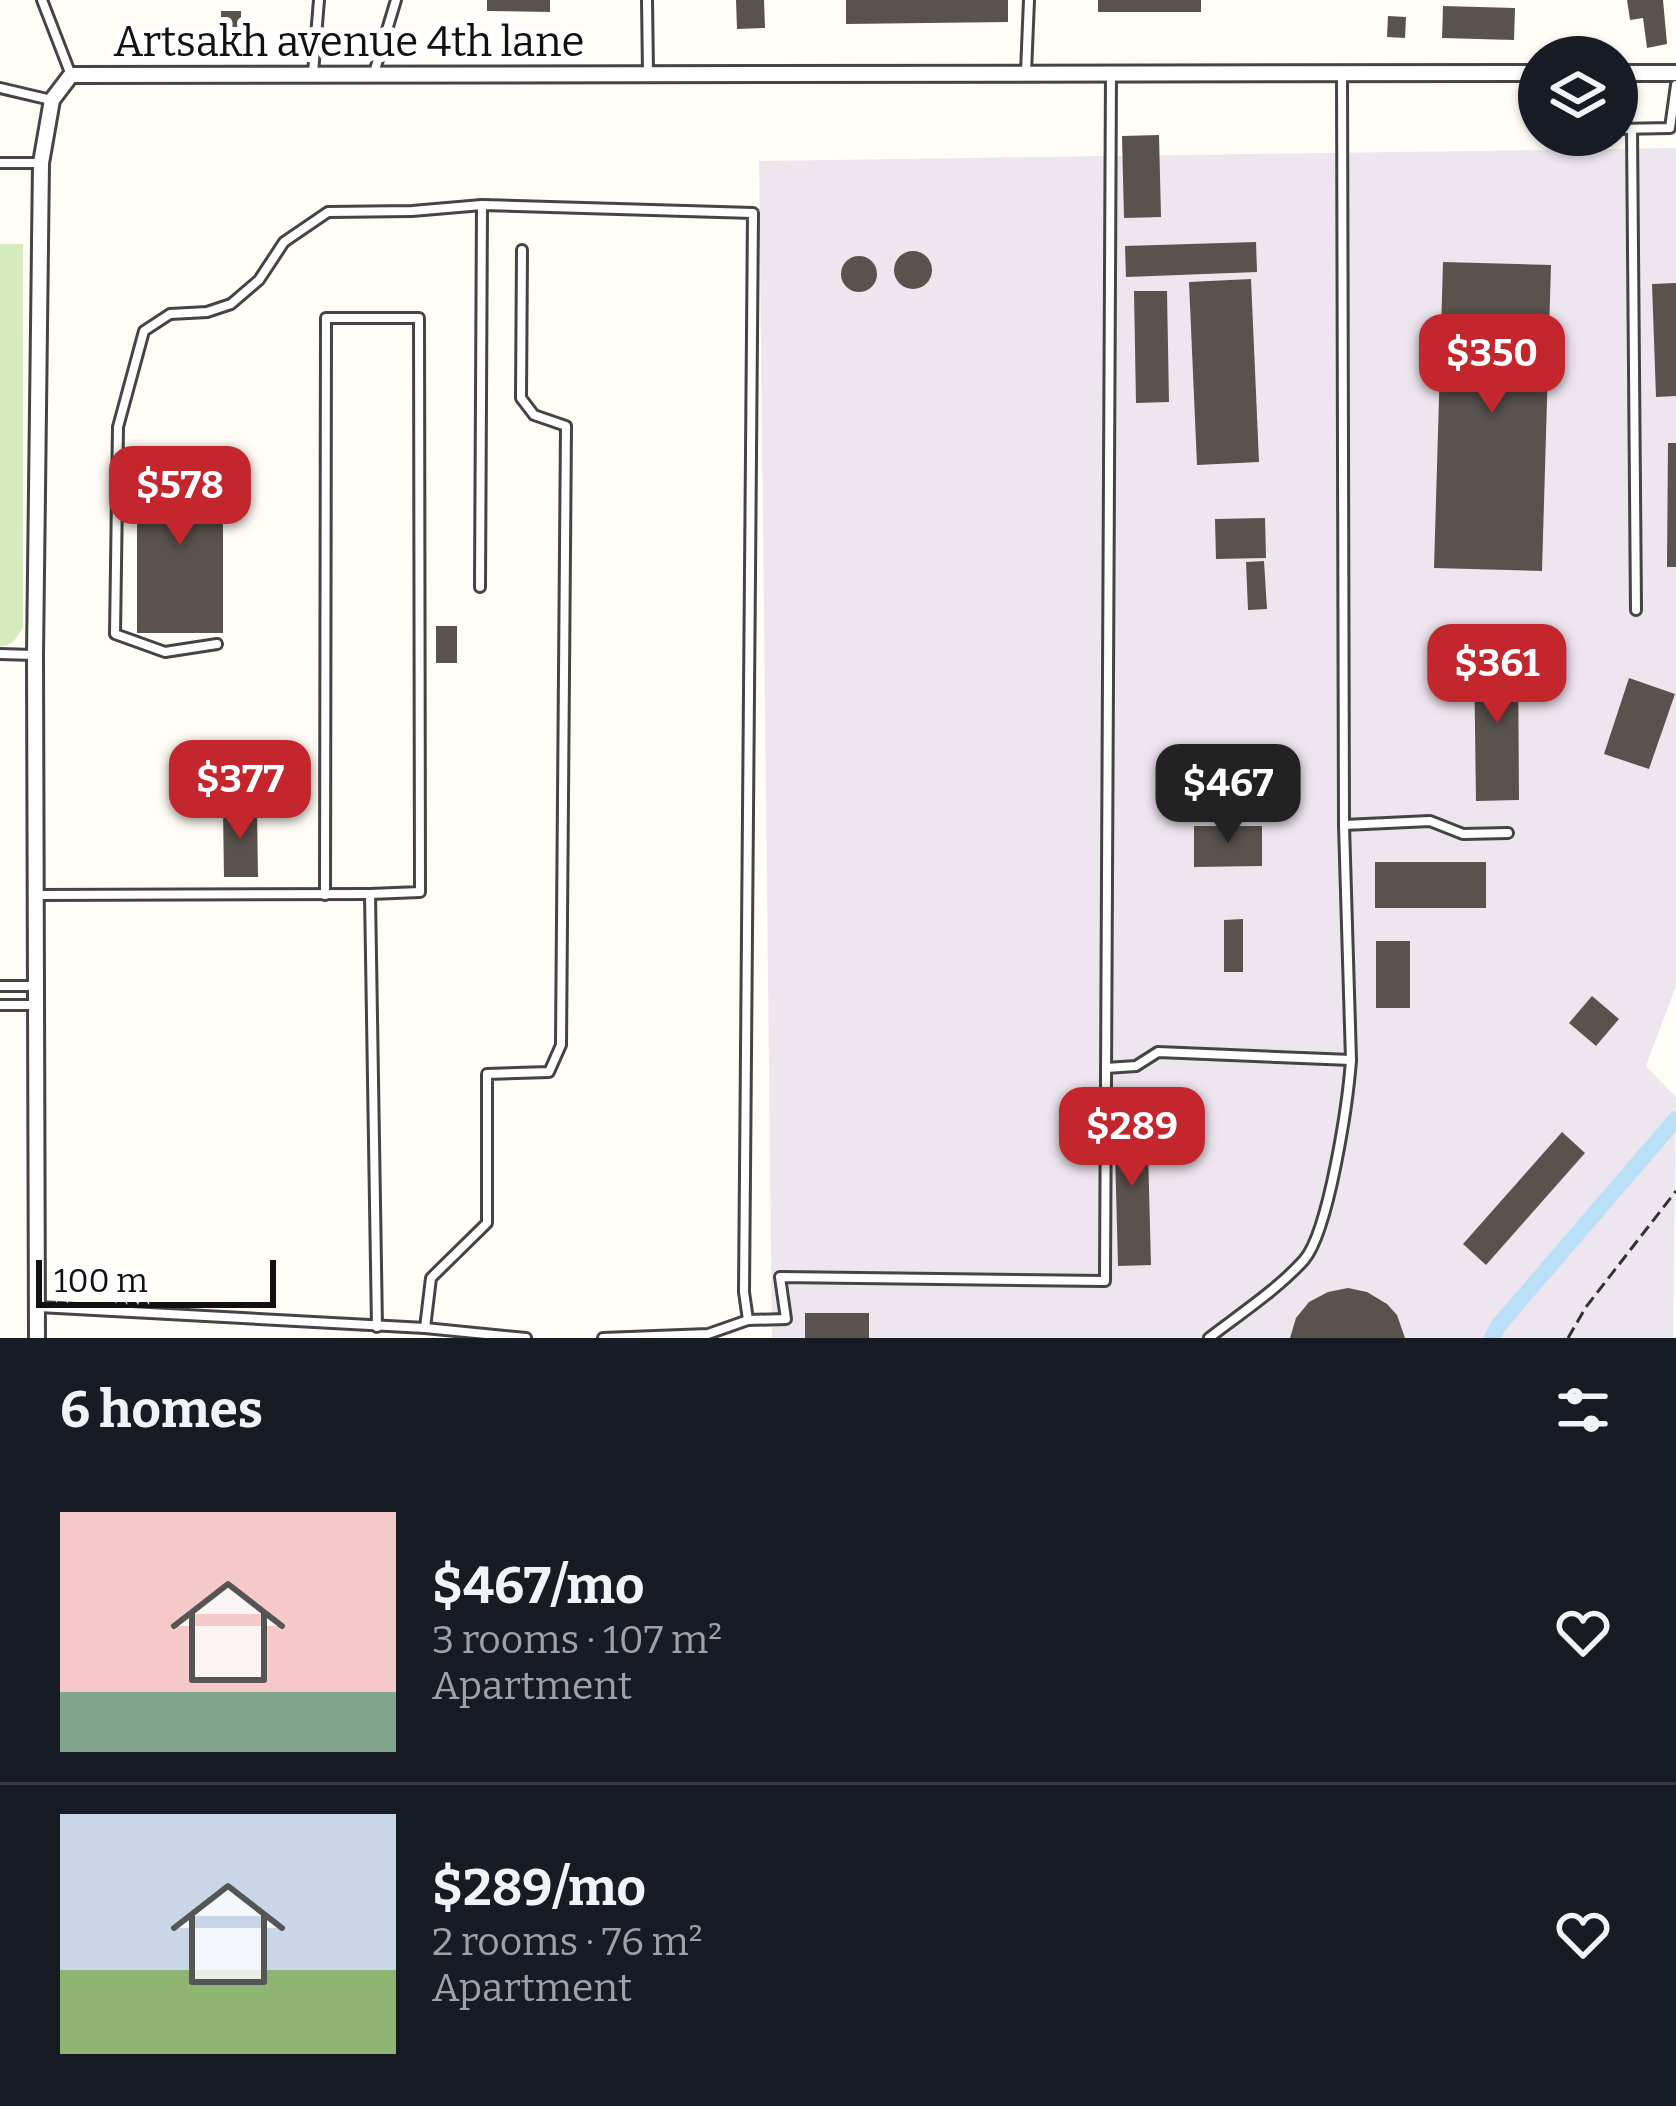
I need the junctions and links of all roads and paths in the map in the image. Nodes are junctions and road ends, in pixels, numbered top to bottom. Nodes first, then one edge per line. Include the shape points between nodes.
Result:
1 (42, 0) edge
2 (319, 0) edge
3 (396, 0) edge
4 (647, 0) edge
5 (1029, 0) edge
6 (1342, 73) junction
7 (1518, 73) edge
8 (1638, 73) edge
9 (1676, 73) edge
10 (313, 74) junction
11 (373, 74) junction
12 (648, 74) junction
13 (1026, 74) junction
14 (1111, 74) junction
15 (71, 75) junction
16 (1676, 85) edge
17 (0, 88) edge
18 (52, 100) junction
19 (1638, 129) edge
20 (1633, 156) edge
21 (0, 164) edge
22 (40, 164) junction
23 (482, 205) junction
24 (522, 250) dead end
25 (480, 587) dead end
26 (1636, 610) dead end
27 (217, 644) dead end
28 (0, 654) edge
29 (34, 655) junction
30 (1344, 825) junction
31 (1508, 833) dead end
32 (370, 894) junction
33 (34, 895) junction
34 (325, 895) junction
35 (0, 986) edge
36 (34, 986) junction
37 (0, 1005) edge
38 (34, 1005) junction
39 (1351, 1060) junction
40 (1106, 1067) junction
41 (1676, 1191) edge
42 (37, 1307) junction
43 (748, 1320) junction
44 (377, 1327) junction
45 (425, 1328) junction
46 (37, 1338) edge
47 (526, 1338) edge
48 (603, 1338) edge
49 (1209, 1338) edge
50 (1568, 1338) edge

1 - 15 lane
2 - 10 lane
3 - 11 lane
4 - 12 lane
5 - 13 lane
6 - 7 street, Artsakh avenue 4th lane
6 - 14 street, Artsakh avenue 4th lane
6 - 30 lane
8 - 9 street
10 - 11 street, Artsakh avenue 4th lane
10 - 15 street, Artsakh avenue 4th lane
11 - 12 street, Artsakh avenue 4th lane
12 - 13 street, Artsakh avenue 4th lane
13 - 14 street, Artsakh avenue 4th lane
14 - 40 lane
15 - 18 street, Artsakh avenue 4th lane
16 - 19 lane via 1670,128
17 - 18 lane
18 - 22 street, Artsakh avenue 4th lane
20 - 26 lane
21 - 22 lane
22 - 29 street, Artsakh avenue 4th lane
23 - 25 lane
23 - 27 lane via 328,212 284,242 231,304 170,314 144,331 118,427 115,634 166,652
23 - 43 lane via 753,212
24 - 45 lane via 521,398 534,415 566,425 561,1045 549,1072 487,1074 488,1223 431,1278
28 - 29 lane
29 - 33 street, Artsakh avenue 4th lane
30 - 31 lane via 1430,821 1463,834
30 - 39 lane
32 - 34 lane
32 - 34 lane via 420,892 419,318 326,318
32 - 44 lane
33 - 34 lane
33 - 36 street, Artsakh avenue 4th lane
35 - 36 lane
36 - 38 street, Artsakh avenue 4th lane
37 - 38 lane
38 - 42 street, Artsakh avenue 4th lane
39 - 40 lane via 1159,1052 1136,1066
39 - 49 lane via 1324,1220 1305,1258
40 - 43 lane via 1105,1281 780,1277 786,1319
41 - 50 path
42 - 44 lane
42 - 46 street, Artsakh avenue 4th lane
43 - 48 lane via 708,1334
44 - 45 lane
45 - 47 lane

